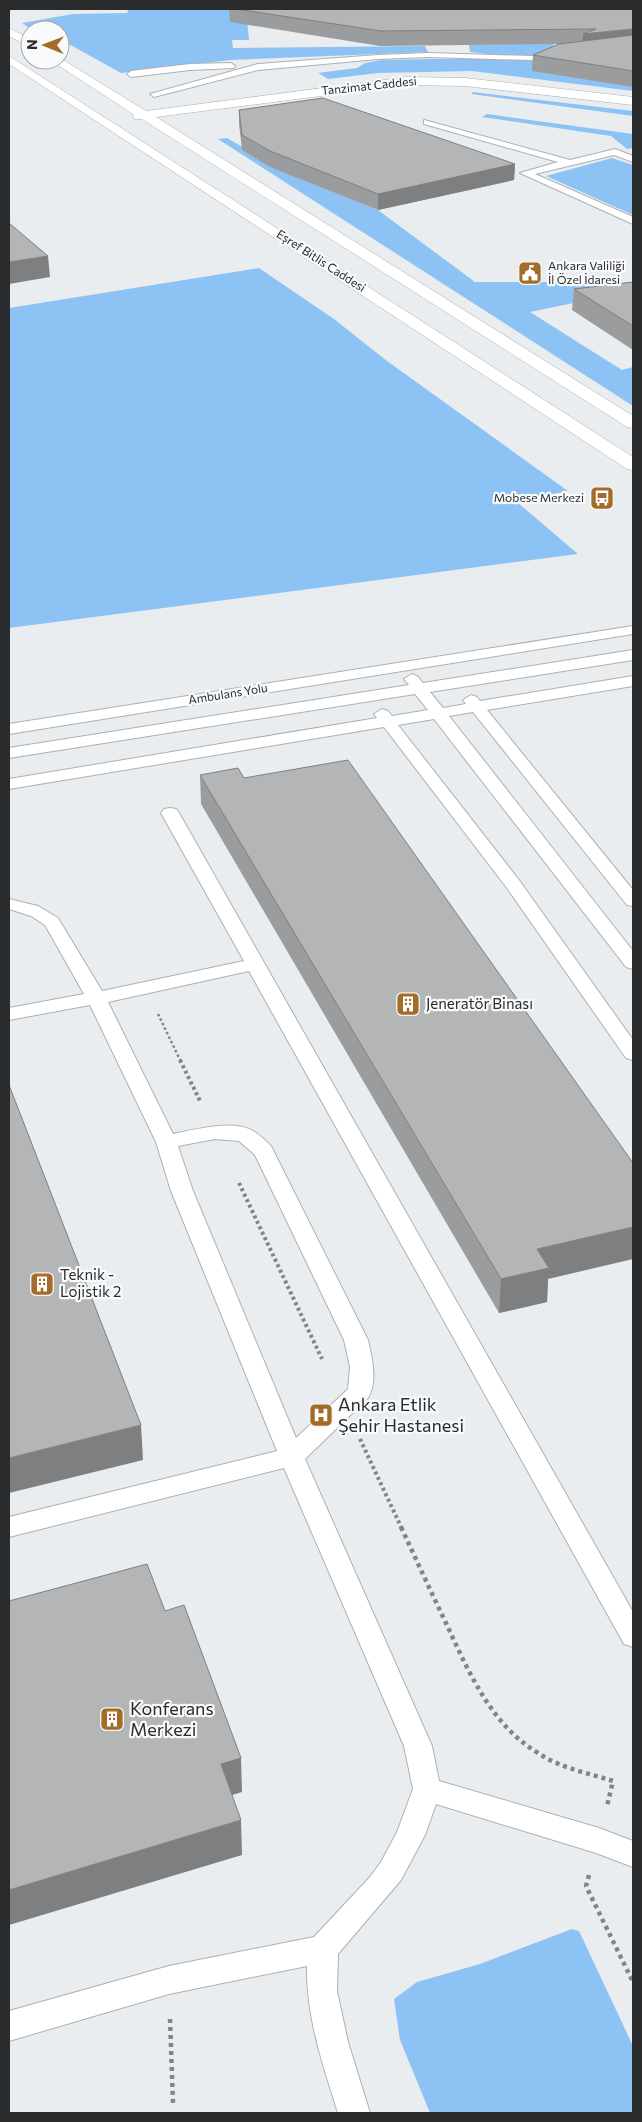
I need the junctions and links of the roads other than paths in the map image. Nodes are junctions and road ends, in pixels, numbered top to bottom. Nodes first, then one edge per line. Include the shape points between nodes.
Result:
1 (9, 31) edge
2 (20, 38) edge
3 (570, 53) edge
4 (9, 59) edge
5 (258, 67) junction
6 (70, 68) edge
7 (131, 74) dead end
8 (154, 94) dead end
9 (633, 101) edge
10 (147, 115) junction
11 (106, 121) junction
12 (427, 122) dead end
13 (633, 159) edge
14 (569, 163) junction
15 (633, 221) edge
16 (633, 423) edge
17 (633, 465) edge
18 (633, 630) edge
19 (633, 655) edge
20 (446, 660) junction
21 (404, 666) junction
22 (356, 674) junction
23 (633, 681) edge
24 (460, 682) junction
25 (419, 688) junction
26 (370, 696) junction
27 (477, 708) junction
28 (438, 714) junction
29 (387, 723) junction
30 (9, 729) edge
31 (9, 753) edge
32 (9, 784) edge
33 (170, 813) dead end
34 (633, 901) edge
35 (9, 904) edge
36 (633, 963) edge
37 (255, 964) junction
38 (96, 998) junction
39 (9, 1014) edge
40 (633, 1054) edge
41 (166, 1142) junction
42 (292, 1457) junction
43 (9, 1527) edge
44 (633, 1636) edge
45 (427, 1789) junction
46 (633, 1854) edge
47 (323, 1949) junction
48 (9, 2026) edge
49 (354, 2113) edge

1 - 2 main road
3 - 5 lane via 531,58 428,55
4 - 11 main road, Eşref Bitlis Caddesi
5 - 7 lane via 190,67
5 - 8 lane
6 - 10 main road, Eşref Bitlis Caddesi
9 - 10 main road, Tanzimat Caddesi via 470,82 416,81
10 - 11 main road, Tanzimat Caddesi
10 - 16 main road, Eşref Bitlis Caddesi
11 - 17 main road, Eşref Bitlis Caddesi
12 - 14 lane
13 - 14 lane via 615,152
14 - 15 lane via 525,173
18 - 20 lane, Ambulans Yolu
19 - 24 lane
20 - 21 lane, Ambulans Yolu
20 - 24 lane
21 - 22 lane, Ambulans Yolu
21 - 25 lane
22 - 26 lane
22 - 30 lane, Ambulans Yolu
23 - 27 lane
24 - 25 lane
24 - 27 lane
25 - 26 lane
25 - 28 lane
26 - 29 lane
26 - 31 lane
27 - 28 lane
27 - 34 lane
28 - 29 lane
28 - 36 lane
29 - 32 lane
29 - 40 lane via 513,884
33 - 37 lane
35 - 38 lane via 45,915 52,922
37 - 38 lane
37 - 44 lane
38 - 39 lane
38 - 41 lane
41 - 42 lane via 182,1191
41 - 42 lane via 215,1132 245,1135 264,1151 356,1340 362,1367 360,1392
42 - 43 lane
42 - 45 lane via 418,1746
45 - 46 lane
45 - 47 lane via 410,1835 391,1871
47 - 48 lane via 169,1980
47 - 49 lane via 322,1991 328,2025

